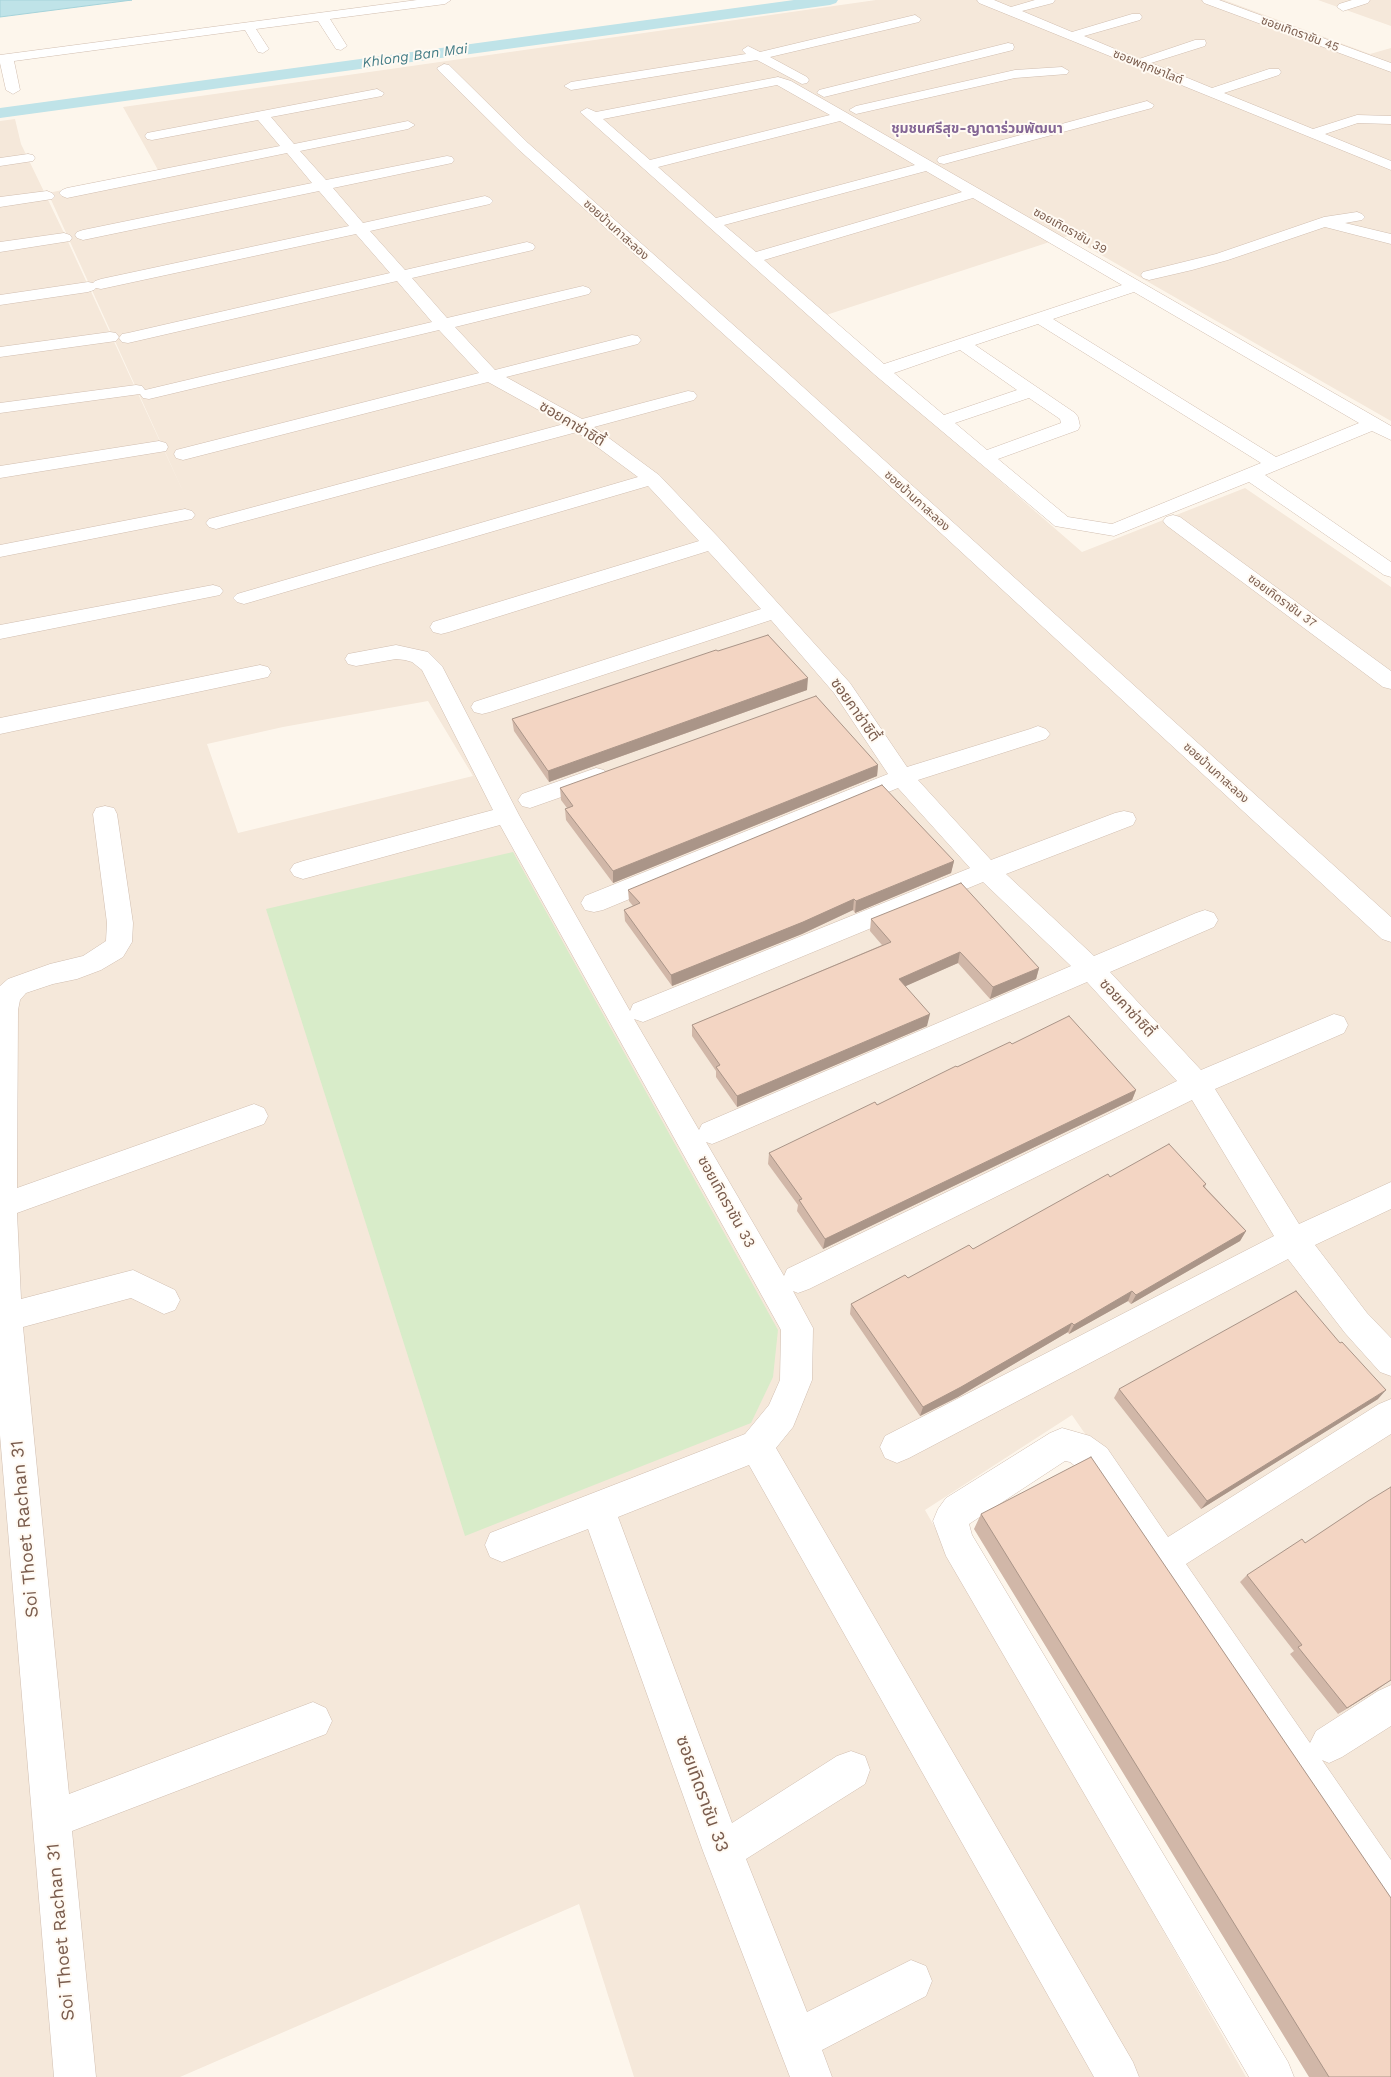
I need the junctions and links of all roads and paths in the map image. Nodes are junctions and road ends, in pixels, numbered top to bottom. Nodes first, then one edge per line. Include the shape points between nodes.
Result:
1 (445, 0) edge
2 (983, 0) edge
3 (1049, 0) edge
4 (1208, 0) edge
5 (1364, 0) edge
6 (1343, 7) dead end
7 (1010, 11) junction
8 (321, 16) junction
9 (1136, 17) dead end
10 (915, 19) dead end
11 (248, 26) junction
12 (1071, 36) junction
13 (1200, 43) dead end
14 (341, 46) dead end
15 (1008, 47) dead end
16 (262, 49) dead end
17 (753, 53) junction
18 (3, 59) edge
19 (1139, 63) junction
20 (444, 68) dead end
21 (1391, 68) edge
22 (1062, 72) dead end
23 (1274, 72) dead end
24 (571, 86) dead end
25 (13, 90) dead end
26 (824, 92) junction
27 (377, 93) dead end
28 (1212, 93) junction
29 (1147, 105) dead end
30 (849, 113) junction
31 (261, 115) junction
32 (1306, 118) dead end
33 (1391, 121) edge
34 (1288, 124) junction
35 (408, 125) dead end
36 (1312, 134) junction
37 (152, 136) dead end
38 (1335, 143) junction
39 (292, 148) junction
40 (28, 158) dead end
41 (447, 160) dead end
42 (944, 160) junction
43 (0, 162) edge
44 (648, 165) junction
45 (927, 166) junction
46 (1391, 166) edge
47 (323, 185) junction
48 (67, 193) dead end
49 (974, 193) junction
50 (47, 196) dead end
51 (485, 201) dead end
52 (0, 202) edge
53 (1357, 217) dead end
54 (1323, 222) junction
55 (714, 223) junction
56 (360, 227) junction
57 (83, 235) dead end
58 (64, 238) dead end
59 (1391, 239) edge
60 (1092, 243) dead end
61 (0, 247) edge
62 (527, 247) dead end
63 (754, 258) junction
64 (1132, 266) dead end
65 (401, 274) junction
66 (1149, 275) junction
67 (1165, 284) dead end
68 (1135, 286) junction
69 (583, 291) dead end
70 (0, 300) edge
71 (1040, 318) junction
72 (443, 324) junction
73 (110, 337) dead end
74 (128, 338) dead end
75 (632, 340) dead end
76 (962, 344) junction
77 (0, 352) edge
78 (881, 370) junction
79 (491, 376) junction
80 (1031, 391) junction
81 (688, 396) dead end
82 (0, 408) edge
83 (941, 422) junction
84 (578, 424) junction
85 (1373, 424) junction
86 (1391, 434) edge
87 (159, 447) dead end
88 (183, 454) dead end
89 (984, 457) junction
90 (1274, 464) junction
91 (0, 472) edge
92 (1250, 474) junction
93 (652, 479) junction
94 (185, 515) dead end
95 (1173, 521) dead end
96 (216, 523) dead end
97 (713, 543) junction
98 (0, 551) edge
99 (1391, 571) edge
100 (213, 591) dead end
101 (244, 598) dead end
102 (775, 612) junction
103 (441, 627) dead end
104 (0, 632) edge
105 (356, 659) dead end
106 (260, 672) dead end
107 (1391, 682) edge
108 (482, 706) dead end
109 (0, 726) edge
110 (1038, 734) dead end
111 (612, 770) edge
112 (902, 778) junction
113 (519, 807) junction
114 (105, 814) dead end
115 (1124, 819) dead end
116 (303, 870) dead end
117 (987, 871) junction
118 (594, 904) dead end
119 (1205, 920) dead end
120 (1391, 932) edge
121 (1091, 970) junction
122 (644, 1011) dead end
123 (1334, 1025) dead end
124 (1197, 1084) junction
125 (254, 1116) dead end
126 (712, 1132) dead end
127 (1391, 1195) edge
128 (2, 1206) junction
129 (1293, 1241) junction
130 (798, 1279) dead end
131 (164, 1300) dead end
132 (6, 1317) junction
133 (1391, 1361) edge
134 (1391, 1415) edge
135 (757, 1446) junction
136 (897, 1447) dead end
137 (598, 1509) junction
138 (502, 1545) dead end
139 (1180, 1549) dead end
140 (1391, 1704) edge
141 (313, 1721) dead end
142 (1330, 1744) dead end
143 (850, 1770) dead end
144 (51, 1820) junction
145 (723, 1851) junction
146 (1391, 1895) edge
147 (911, 1981) dead end
148 (797, 2040) junction
149 (75, 2077) edge
150 (811, 2077) edge
151 (1118, 2077) edge
152 (1273, 2077) edge

1 - 8 street
2 - 7 street, ซอยพฤกษาไลต์
3 - 7 street
4 - 21 street, ซอยเทิดราชัน 45
5 - 6 street
7 - 12 street, ซอยพฤกษาไลต์
8 - 11 street
8 - 14 street
9 - 12 street
10 - 17 street
11 - 16 street
11 - 18 street
12 - 19 street, ซอยพฤกษาไลต์
13 - 19 street
15 - 26 street
17 - 24 street
17 - 26 street, ซอยเทิดราชัน 39
18 - 25 street
19 - 28 street, ซอยพฤกษาไลต์
20 - 120 street, ซอยบ้านกาสะลอง via 543,164
22 - 30 street via 1015,74
23 - 28 street
26 - 30 street, ซอยเทิดราชัน 39
27 - 31 street
28 - 34 street, ซอยพฤกษาไลต์
29 - 42 street
30 - 42 street, ซอยเทิดราชัน 39
30 - 44 street
30 - 44 street via 786,84 772,82 590,114
30 - 45 street
31 - 37 street
31 - 39 street, ซอยคาซ่าซิตี้
32 - 34 street
33 - 36 street via 1357,119
33 - 38 street
34 - 36 street, ซอยพฤกษาไลต์
35 - 39 street
36 - 38 street, ซอยพฤกษาไลต์
38 - 46 street, ซอยพฤกษาไลต์
39 - 47 street, ซอยคาซ่าซิตี้
39 - 48 street
40 - 43 street
41 - 47 street
42 - 60 street, ซอยเทิดราชัน 39
44 - 55 street
45 - 49 street
45 - 55 street
47 - 56 street, ซอยคาซ่าซิตี้
47 - 57 street
49 - 63 street
49 - 68 street
50 - 52 street
51 - 56 street
53 - 54 street
54 - 59 street
54 - 66 street via 1222,257
55 - 63 street
56 - 65 street, ซอยคาซ่าซิตี้
56 - 70 street via 94,286
58 - 61 street
62 - 65 street
63 - 78 street
64 - 66 street
65 - 72 street, ซอยคาซ่าซิตี้
65 - 74 street
66 - 67 street
68 - 71 street
68 - 85 street
69 - 72 street
71 - 76 street
71 - 90 street
72 - 79 street, ซอยคาซ่าซิตี้
72 - 82 street via 143,392
73 - 77 street
75 - 79 street
76 - 78 street
76 - 80 street
78 - 83 street
79 - 84 street, ซอยคาซ่าซิตี้
79 - 88 street
80 - 83 street
80 - 89 street via 1069,417 1071,426
81 - 84 street
83 - 89 street
84 - 93 street, ซอยคาซ่าซิตี้
84 - 96 street
85 - 86 street
85 - 90 street
87 - 91 street
89 - 92 street via 1062,522 1114,530
90 - 92 street
92 - 99 street
93 - 97 street, ซอยคาซ่าซิตี้
93 - 101 street
94 - 98 street
95 - 107 street, ซอยเทิดราชัน 37
97 - 102 street, ซอยคาซ่าซิตี้
97 - 103 street
100 - 104 street
102 - 108 street
102 - 112 street, ซอยคาซ่าซิตี้ via 833,692
105 - 113 street, ซอยเทิดราชัน 33 via 407,653 420,657 431,666
106 - 109 street
110 - 112 street
111 - 113 street
112 - 117 street, ซอยคาซ่าซิตี้
112 - 118 street
113 - 116 street
113 - 135 street, ซอยเทิดราชัน 33 via 621,1020 797,1328 796,1380 781,1416
114 - 128 street, Soi Thoet Rachan 31 via 120,923 119,942 114,950 92,963 17,986 8,995 4,1010
115 - 117 street
117 - 121 street, ซอยคาซ่าซิตี้
117 - 122 street
119 - 121 street
121 - 124 street, ซอยคาซ่าซิตี้
121 - 126 street
123 - 124 street
124 - 129 street, ซอยคาซ่าซิตี้
124 - 130 street
125 - 128 street
127 - 129 street
128 - 132 street, Soi Thoet Rachan 31
129 - 133 street, ซอยคาซ่าซิตี้ via 1356,1323
129 - 136 street
131 - 132 street via 133,1284
132 - 144 street, Soi Thoet Rachan 31
134 - 139 street
135 - 137 street, ซอยเทิดราชัน 33
135 - 151 street
137 - 138 street, ซอยเทิดราชัน 33
137 - 145 street, ซอยเทิดราชัน 33
140 - 142 street
141 - 144 street
143 - 145 street
144 - 149 street, Soi Thoet Rachan 31
145 - 148 street, ซอยเทิดราชัน 33
146 - 152 street via 1095,1460 1078,1447 1062,1444 958,1510 950,1521 958,1544
147 - 148 street
148 - 150 street, ซอยเทิดราชัน 33

